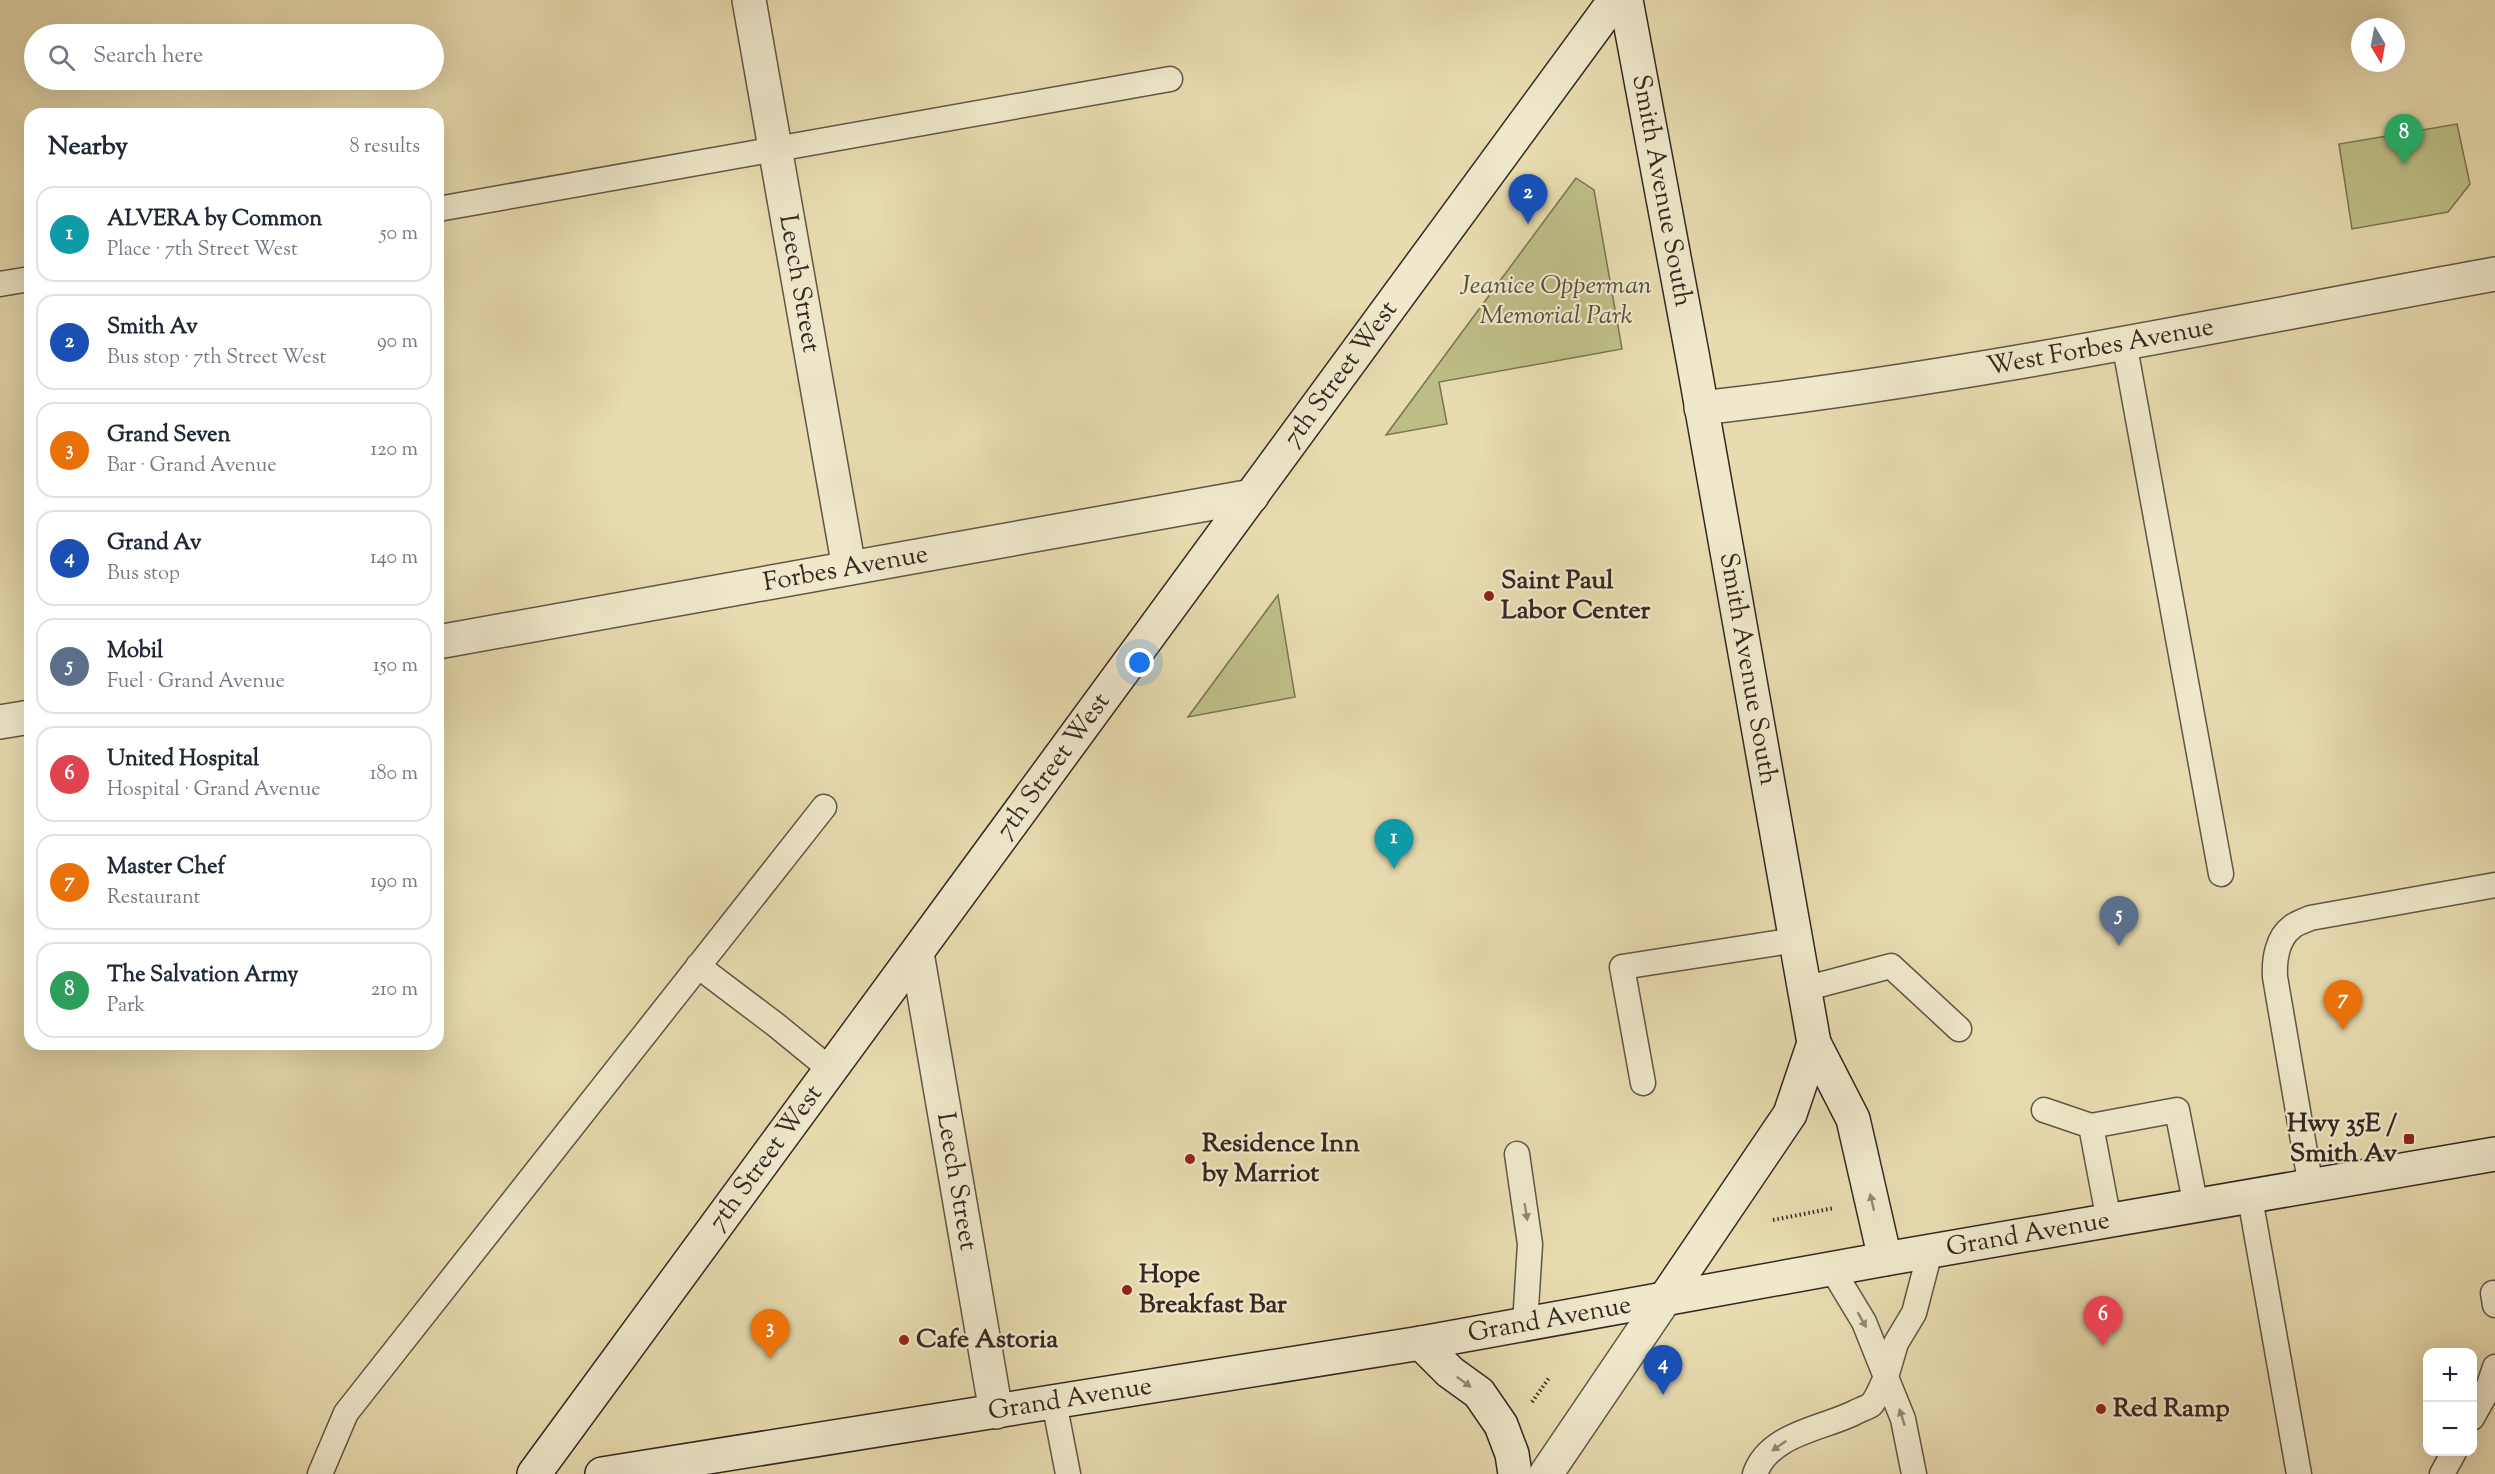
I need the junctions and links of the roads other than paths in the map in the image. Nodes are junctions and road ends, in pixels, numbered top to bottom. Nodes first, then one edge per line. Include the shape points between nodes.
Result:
1 (749, 0) edge
2 (1615, 0) edge
3 (1626, 0) edge
4 (1170, 79) dead end
5 (775, 150) junction
6 (444, 208) edge
7 (2495, 274) edge
8 (24, 280) edge
9 (0, 284) edge
10 (2124, 342) junction
11 (1701, 408) junction
12 (1252, 496) junction
13 (849, 568) junction
14 (444, 641) edge
15 (824, 807) dead end
16 (2221, 874) dead end
17 (2495, 885) edge
18 (1796, 940) junction
19 (917, 953) junction
20 (698, 966) junction
21 (1804, 989) junction
22 (1959, 1029) dead end
23 (1814, 1043) junction
24 (831, 1070) junction
25 (1643, 1083) dead end
26 (2044, 1110) dead end
27 (2091, 1126) junction
28 (1518, 1154) dead end
29 (2495, 1154) edge
30 (2311, 1187) junction
31 (2250, 1198) junction
32 (2196, 1207) junction
33 (2109, 1221) junction
34 (1929, 1252) junction
35 (1885, 1259) junction
36 (1832, 1269) junction
37 (1664, 1300) junction
38 (1525, 1324) junction
39 (1421, 1343) junction
40 (2495, 1367) edge
41 (1886, 1377) junction
42 (1054, 1402) junction
43 (2477, 1409) edge
44 (996, 1412) junction
45 (2452, 1456) edge
46 (320, 1474) edge
47 (534, 1474) edge
48 (602, 1474) edge
49 (1068, 1474) edge
50 (1515, 1474) edge
51 (1546, 1474) edge
52 (1755, 1474) edge
53 (1914, 1474) edge
54 (2299, 1474) edge
55 (2442, 1474) edge

1 - 5 main road, Leech Street
2 - 12 main road, 7th Street West
3 - 11 main road, Smith Avenue South
4 - 5 lane
5 - 6 lane
5 - 13 main road, Leech Street
7 - 10 main road, West Forbes Avenue
8 - 9 lane
10 - 11 main road, West Forbes Avenue
10 - 16 lane
11 - 18 main road, Smith Avenue South
12 - 13 main road, Forbes Avenue
12 - 19 main road, 7th Street West
13 - 14 main road, Forbes Avenue
15 - 20 lane
17 - 30 lane via 2310,918 2291,927 2281,941 2274,961 2275,977
18 - 21 main road, Smith Avenue South
18 - 25 lane via 1622,967
19 - 24 main road, 7th Street West
19 - 44 main road, Leech Street
20 - 24 lane
20 - 46 lane via 346,1413
21 - 22 lane via 1891,966
21 - 23 main road, Smith Avenue South
35 -> 23 main road via 1853,1119
23 - 37 main road, Smith Avenue South via 1790,1114
24 - 47 main road, 7th Street West
26 - 27 lane
27 - 32 lane via 2177,1110
27 - 33 lane
28 -> 38 lane via 1530,1244
29 - 30 main road, Grand Avenue
30 - 31 main road, Grand Avenue
31 - 32 main road, Grand Avenue
31 - 54 lane
32 - 33 main road, Grand Avenue
33 - 34 main road, Grand Avenue
34 - 35 main road, Grand Avenue
34 - 41 lane via 1914,1313 1896,1343
35 - 36 main road, Grand Avenue
36 - 37 main road, Grand Avenue
36 -> 41 lane via 1864,1322
37 - 38 main road, Grand Avenue
37 - 51 main road, Smith Avenue South
38 - 39 main road, Grand Avenue
39 - 42 main road, Grand Avenue
39 -> 50 main road via 1450,1372 1479,1393 1501,1425
40 - 43 lane
41 -> 52 lane via 1871,1404 1782,1443
53 -> 41 lane via 1904,1419
42 - 44 main road, Grand Avenue
42 - 49 lane
44 - 48 main road, Grand Avenue
45 - 55 lane

